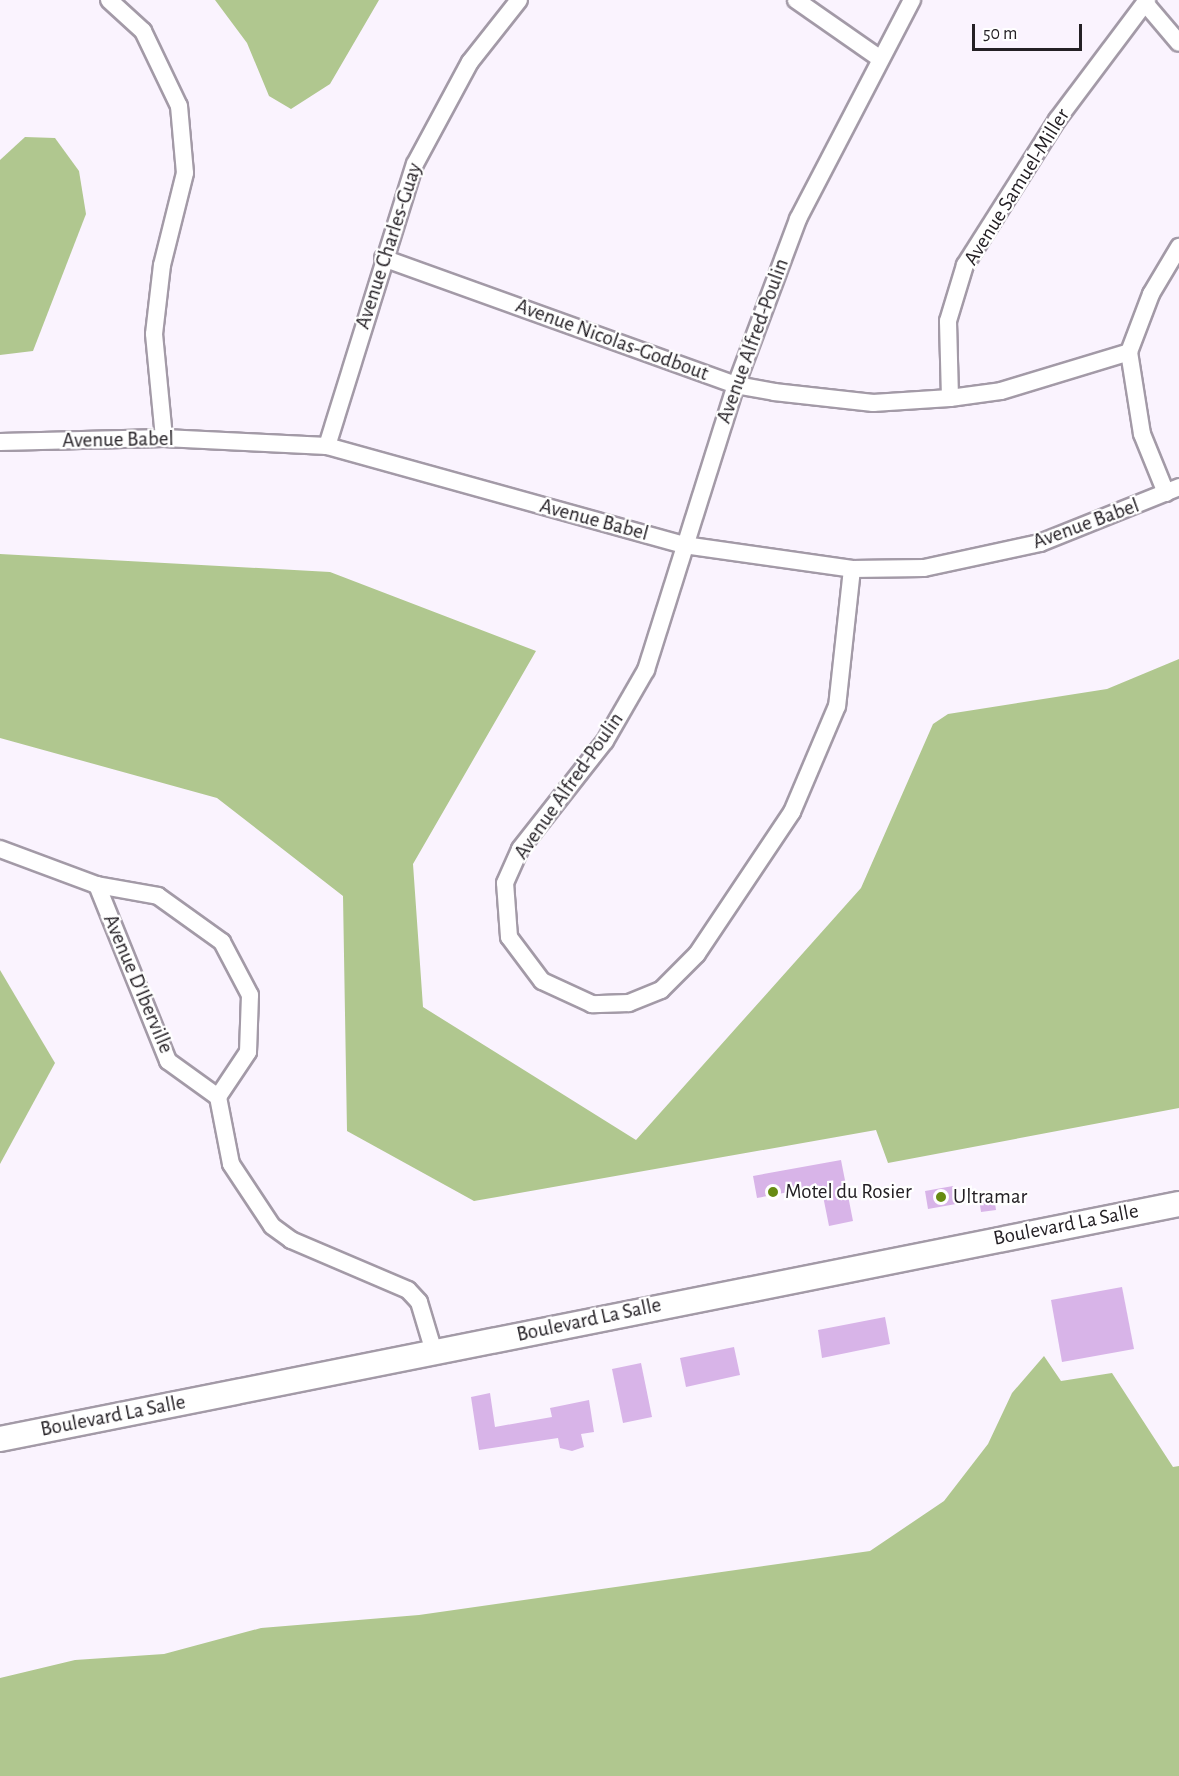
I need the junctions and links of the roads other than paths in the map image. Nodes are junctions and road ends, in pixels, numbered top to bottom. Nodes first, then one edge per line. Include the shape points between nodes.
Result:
1 (109, 0) edge
2 (519, 0) edge
3 (796, 0) edge
4 (912, 0) edge
5 (1146, 2) edge
6 (1179, 43) edge
7 (879, 58) junction
8 (1179, 247) edge
9 (383, 258) junction
10 (1129, 352) junction
11 (736, 385) junction
12 (950, 398) junction
13 (164, 438) junction
14 (0, 442) edge
15 (327, 446) junction
16 (1172, 490) edge
17 (684, 544) junction
18 (852, 569) junction
19 (0, 849) edge
20 (97, 885) junction
21 (218, 1097) junction
22 (1179, 1204) edge
23 (434, 1352) junction
24 (0, 1438) edge

1 - 13 street via 143,31 179,106 185,173 162,265 154,334
2 - 9 street, Avenue Charles-Guay via 470,62 414,164
3 - 7 street
4 - 7 street, Avenue Alfred-Poulin
5 - 6 street
5 - 12 street, Avenue Samuel-Miller via 1057,120 965,265 948,321
7 - 11 street, Avenue Alfred-Poulin via 798,219
8 - 10 street via 1151,294
9 - 11 street, Avenue Nicolas-Godbout
9 - 15 street, Avenue Charles-Guay
10 - 12 street, Avenue Nicolas-Godbout via 1001,391
10 - 16 street via 1142,434
11 - 12 street, Avenue Nicolas-Godbout via 873,403
11 - 17 street, Avenue Alfred-Poulin
13 - 14 street, Avenue Babel
13 - 15 street, Avenue Babel
15 - 17 street, Avenue Babel
16 - 18 street, Avenue Babel via 1040,543 924,568
17 - 18 street, Avenue Babel
17 - 18 street, Avenue Alfred-Poulin via 646,670 604,741 520,849 505,883 509,937 542,981 592,1004 629,1003 662,990 697,954 792,812 837,705
19 - 20 street, Avenue D'Iberville
20 - 21 street, Avenue D'Iberville via 168,1061
20 - 21 street, Avenue D'Iberville via 158,896 222,942 250,995 248,1052
21 - 23 street via 231,1164 272,1226 291,1240 408,1290 427,1321
22 - 23 street, Boulevard La Salle
23 - 24 street, Boulevard La Salle

